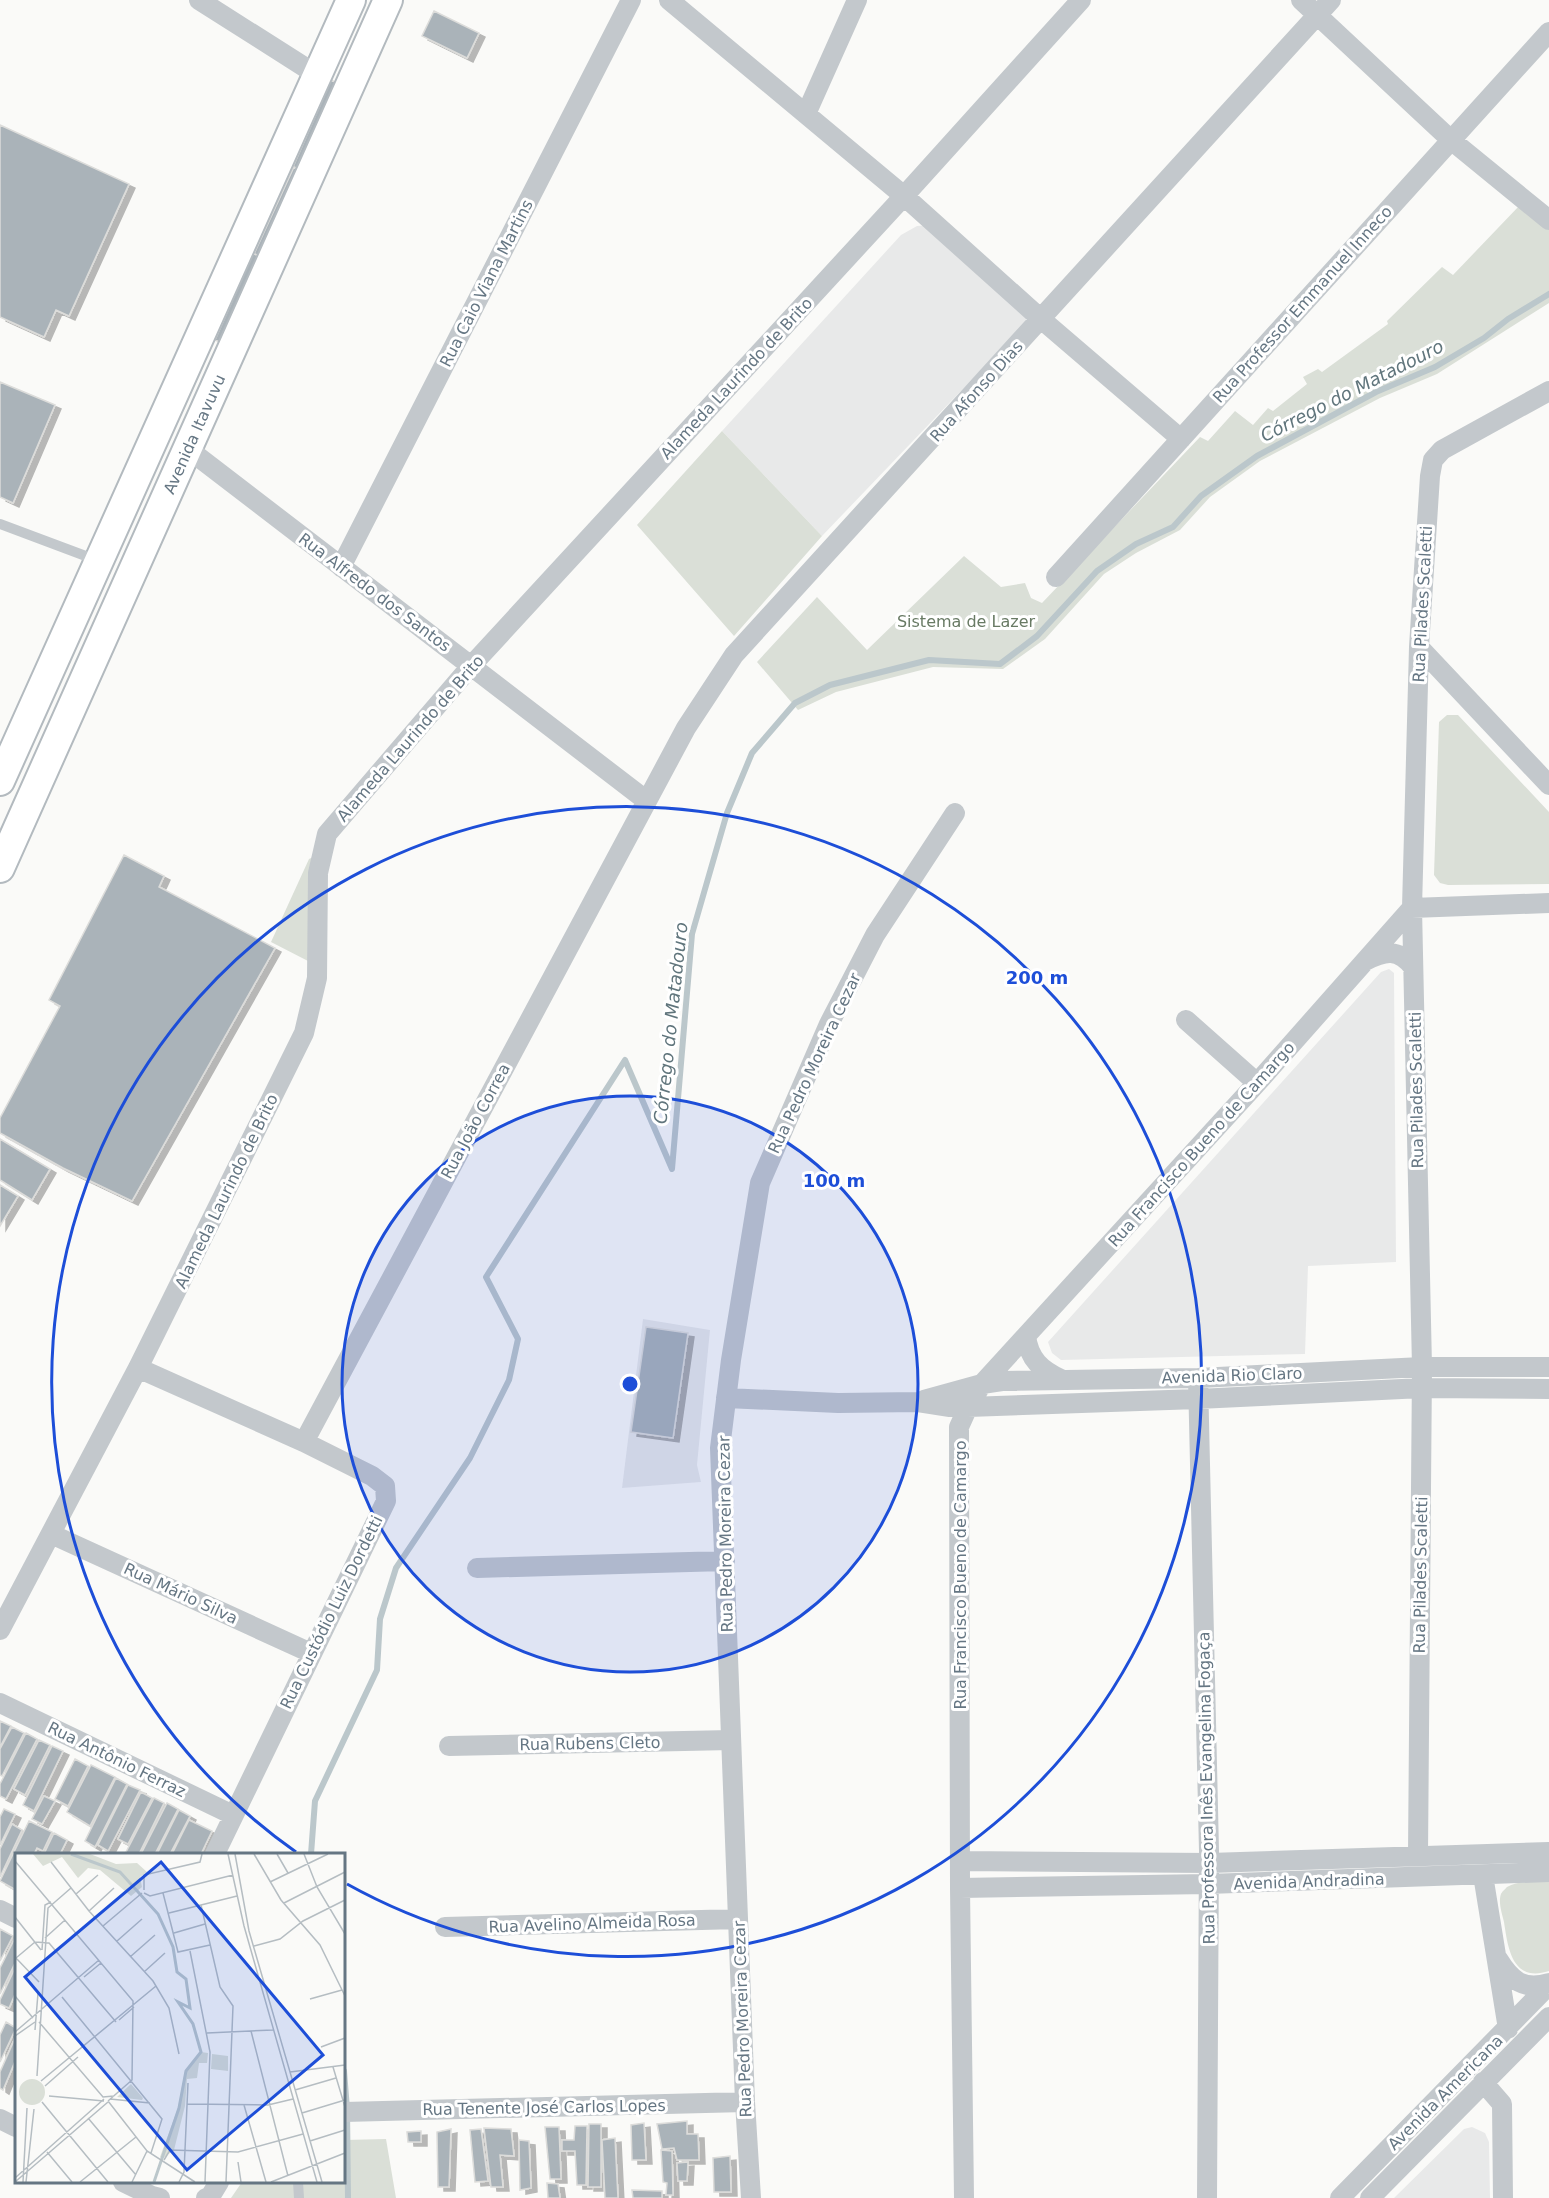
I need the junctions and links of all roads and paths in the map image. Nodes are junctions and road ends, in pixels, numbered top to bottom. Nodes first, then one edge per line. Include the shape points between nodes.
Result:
1 (199, 0) edge
2 (351, 0) edge
3 (388, 0) edge
4 (631, 0) edge
5 (669, 0) edge
6 (857, 0) edge
7 (1081, 0) edge
8 (1302, 0) edge
9 (1324, 7) edge
10 (1549, 32) edge
11 (317, 75) junction
12 (806, 114) junction
13 (1451, 140) junction
14 (904, 196) junction
15 (1549, 220) edge
16 (1041, 319) junction
17 (1549, 391) edge
18 (1180, 439) junction
19 (188, 449) junction
20 (0, 524) edge
21 (99, 561) junction
22 (341, 567) junction
23 (1056, 577) dead end
24 (1419, 647) junction
25 (471, 666) junction
26 (1453, 684) junction
27 (1418, 695) junction
28 (0, 781) edge
29 (1549, 785) edge
30 (647, 801) junction
31 (955, 813) dead end
32 (0, 868) edge
33 (1549, 903) edge
34 (1412, 908) junction
35 (1365, 961) junction
36 (1413, 967) junction
37 (1186, 1020) dead end
38 (1257, 1083) junction
39 (1026, 1336) junction
40 (1422, 1367) junction
41 (1549, 1367) edge
42 (138, 1368) junction
43 (1198, 1378) junction
44 (1061, 1379) junction
45 (982, 1384) junction
46 (1422, 1388) junction
47 (1549, 1389) edge
48 (726, 1398) junction
49 (1198, 1399) junction
50 (918, 1402) junction
51 (968, 1407) junction
52 (304, 1442) junction
53 (51, 1534) junction
54 (725, 1561) junction
55 (477, 1568) dead end
56 (0, 1630) edge
57 (311, 1653) junction
58 (0, 1703) edge
59 (731, 1740) junction
60 (449, 1746) dead end
61 (234, 1815) junction
62 (1549, 1852) edge
63 (215, 1853) edge
64 (1418, 1855) junction
65 (961, 1861) junction
66 (1209, 1863) junction
67 (1549, 1872) edge
68 (1483, 1875) junction
69 (1208, 1884) junction
70 (960, 1888) junction
71 (0, 1910) edge
72 (15, 1918) edge
73 (738, 1919) junction
74 (445, 1927) dead end
75 (1496, 1957) junction
76 (1549, 1984) edge
77 (1549, 2017) edge
78 (1508, 2029) junction
79 (1483, 2082) junction
80 (745, 2102) junction
81 (345, 2112) edge
82 (0, 2119) edge
83 (15, 2126) edge
84 (127, 2183) edge
85 (218, 2183) edge
86 (297, 2183) edge
87 (160, 2198) edge
88 (206, 2198) edge
89 (299, 2198) edge
90 (751, 2198) edge
91 (964, 2198) edge
92 (1208, 2198) edge
93 (1340, 2198) edge
94 (1370, 2198) edge
95 (1503, 2198) edge

1 - 11 street
2 - 11 main road, Avenida Itavuvu
3 - 19 main road, Avenida Itavuvu
4 - 22 street, Rua Caio Viana Martins
5 - 12 street
6 - 12 street
7 - 14 street, Alameda Laurindo de Brito
8 - 9 street
9 - 13 street
9 - 16 street, Rua Afonso Dias
10 - 13 street, Rua Professor Emmanuel Inneco
11 - 21 main road, Avenida Itavuvu
12 - 14 street
13 - 15 street
13 - 18 street, Rua Professor Emmanuel Inneco
14 - 16 street
14 - 25 street, Alameda Laurindo de Brito
16 - 18 street
16 - 30 street, Rua Afonso Dias via 734,655 686,728
17 - 24 street, Rua Pilades Scaletti via 1442,450 1433,460
18 - 23 street, Rua Professor Emmanuel Inneco
19 - 22 street, Rua Alfredo dos Santos
19 - 32 main road, Avenida Itavuvu
20 - 21 lane
21 - 28 main road, Avenida Itavuvu
22 - 25 street, Rua Alfredo dos Santos
24 - 26 street
24 - 27 street, Rua Pilades Scaletti
25 - 30 street, Rua Alfredo dos Santos
25 - 42 street, Alameda Laurindo de Brito via 327,834 318,873 317,978 304,1033
26 - 27 street via 1428,682
26 - 29 street
27 - 34 street, Rua Pilades Scaletti
30 - 52 street, Rua João Correa
31 - 48 street, Rua Pedro Moreira Cezar via 875,934 829,1024 760,1183
33 - 34 street
34 - 35 street, Rua Francisco Bueno de Camargo
34 - 36 street, Rua Pilades Scaletti
35 - 36 street via 1393,953 1402,955
35 - 38 street, Rua Francisco Bueno de Camargo
36 - 40 street, Rua Pilades Scaletti
37 - 38 street
38 - 39 street, Rua Francisco Bueno de Camargo
39 - 44 street via 1029,1352 1037,1364
39 - 45 street, Rua Francisco Bueno de Camargo
40 - 41 street, Avenida Rio Claro
40 - 43 street, Avenida Rio Claro
40 - 46 street, Rua Pilades Scaletti
42 - 52 street, Rua Custódio Luiz Dordetti
42 - 53 street, Alameda Laurindo de Brito
43 - 44 street, Avenida Rio Claro
43 - 49 street, Rua Professora Inês Evangelina Fogaça
44 - 45 street, Avenida Rio Claro
45 - 50 street, Avenida Rio Claro
45 - 51 street, Rua Francisco Bueno de Camargo
46 - 47 street, Avenida Rio Claro
46 - 49 street, Avenida Rio Claro
46 - 64 street, Rua Pilades Scaletti
48 - 50 street, Avenida Rio Claro
48 - 54 street, Rua Pedro Moreira Cezar via 720,1448
49 - 51 street, Avenida Rio Claro
49 - 66 street, Rua Professora Inês Evangelina Fogaça
50 - 51 street, Avenida Rio Claro
51 - 65 street, Rua Francisco Bueno de Camargo via 959,1427
52 - 57 street, Rua Custódio Luiz Dordetti via 372,1476 385,1486 386,1501
53 - 56 street, Alameda Laurindo de Brito
53 - 57 street, Rua Mário Silva
54 - 55 street
54 - 59 street, Rua Pedro Moreira Cezar
57 - 61 street, Rua Custódio Luiz Dordetti
58 - 61 street, Rua Antônio Ferraz
59 - 60 street, Rua Rubens Cleto
59 - 73 street, Rua Pedro Moreira Cezar
61 - 63 street, Rua Custódio Luiz Dordetti
62 - 64 street, Avenida Andradina
64 - 66 street, Avenida Andradina
65 - 66 street, Avenida Andradina
65 - 70 street, Rua Francisco Bueno de Camargo
66 - 69 street, Rua Professora Inês Evangelina Fogaça
67 - 68 street, Avenida Andradina
68 - 69 street, Avenida Andradina
68 - 75 street
69 - 70 street, Avenida Andradina
69 - 92 street, Rua Professora Inês Evangelina Fogaça
70 - 91 street, Rua Francisco Bueno de Camargo
71 - 72 street
73 - 74 street, Rua Avelino Almeida Rosa
73 - 80 street, Rua Pedro Moreira Cezar
75 - 76 street via 1512,1978 1525,1985
75 - 78 street
76 - 78 street, Avenida Americana
77 - 79 street, Avenida Americana
78 - 93 street, Avenida Americana
79 - 94 street, Avenida Americana
79 - 95 street via 1502,2104
80 - 81 street, Rua Tenente José Carlos Lopes
80 - 90 street, Rua Pedro Moreira Cezar
82 - 83 street
84 - 87 street
85 - 88 street
86 - 89 lane

